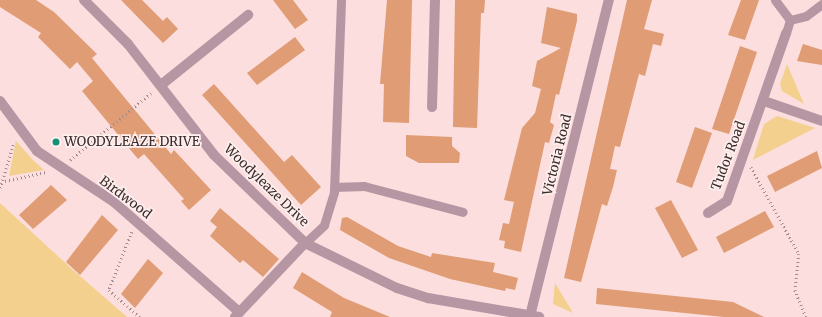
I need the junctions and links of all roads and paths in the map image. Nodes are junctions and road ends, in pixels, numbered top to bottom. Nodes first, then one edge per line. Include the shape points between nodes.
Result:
1 (84, 0) edge
2 (341, 0) edge
3 (435, 0) edge
4 (609, 0) edge
5 (775, 0) edge
6 (821, 8) edge
7 (248, 16) dead end
8 (790, 20) junction
9 (786, 33) joint
10 (161, 85) junction
11 (0, 101) edge
12 (764, 101) junction
13 (432, 107) dead end
14 (822, 121) edge
15 (16, 125) junction
16 (744, 154) junction
17 (62, 170) junction
18 (4, 182) junction
19 (334, 187) junction
20 (0, 188) edge
21 (463, 212) dead end
22 (708, 213) dead end
23 (137, 221) junction
24 (305, 243) junction
25 (237, 315) edge
26 (534, 316) edge
27 (140, 317) edge
28 (806, 317) edge

1 - 10 street, Woodyleaze Drive via 114,28
2 - 19 lane
3 - 13 street
4 - 26 street, Victoria Road
5 - 8 lane
6 - 8 lane
7 - 10 street
8 - 9 lane
9 - 12 street, Tudor Road
10 - 17 path
10 - 24 street, Woodyleaze Drive via 214,155
11 - 15 street, Birdwood
12 - 14 street
12 - 16 street, Tudor Road
15 - 17 street, Birdwood via 37,150
15 - 18 path via 14,153
16 - 22 street, Tudor Road via 726,201
16 - 28 path via 799,254 795,290
17 - 18 path via 32,173
17 - 23 street, Birdwood via 114,202
18 - 20 path
19 - 21 lane via 349,184 364,186
19 - 24 lane via 331,213
23 - 25 street, Birdwood
23 - 27 path via 109,290
24 - 25 street, Birdwood
24 - 26 street, Woodyleaze Drive via 397,288 428,298

